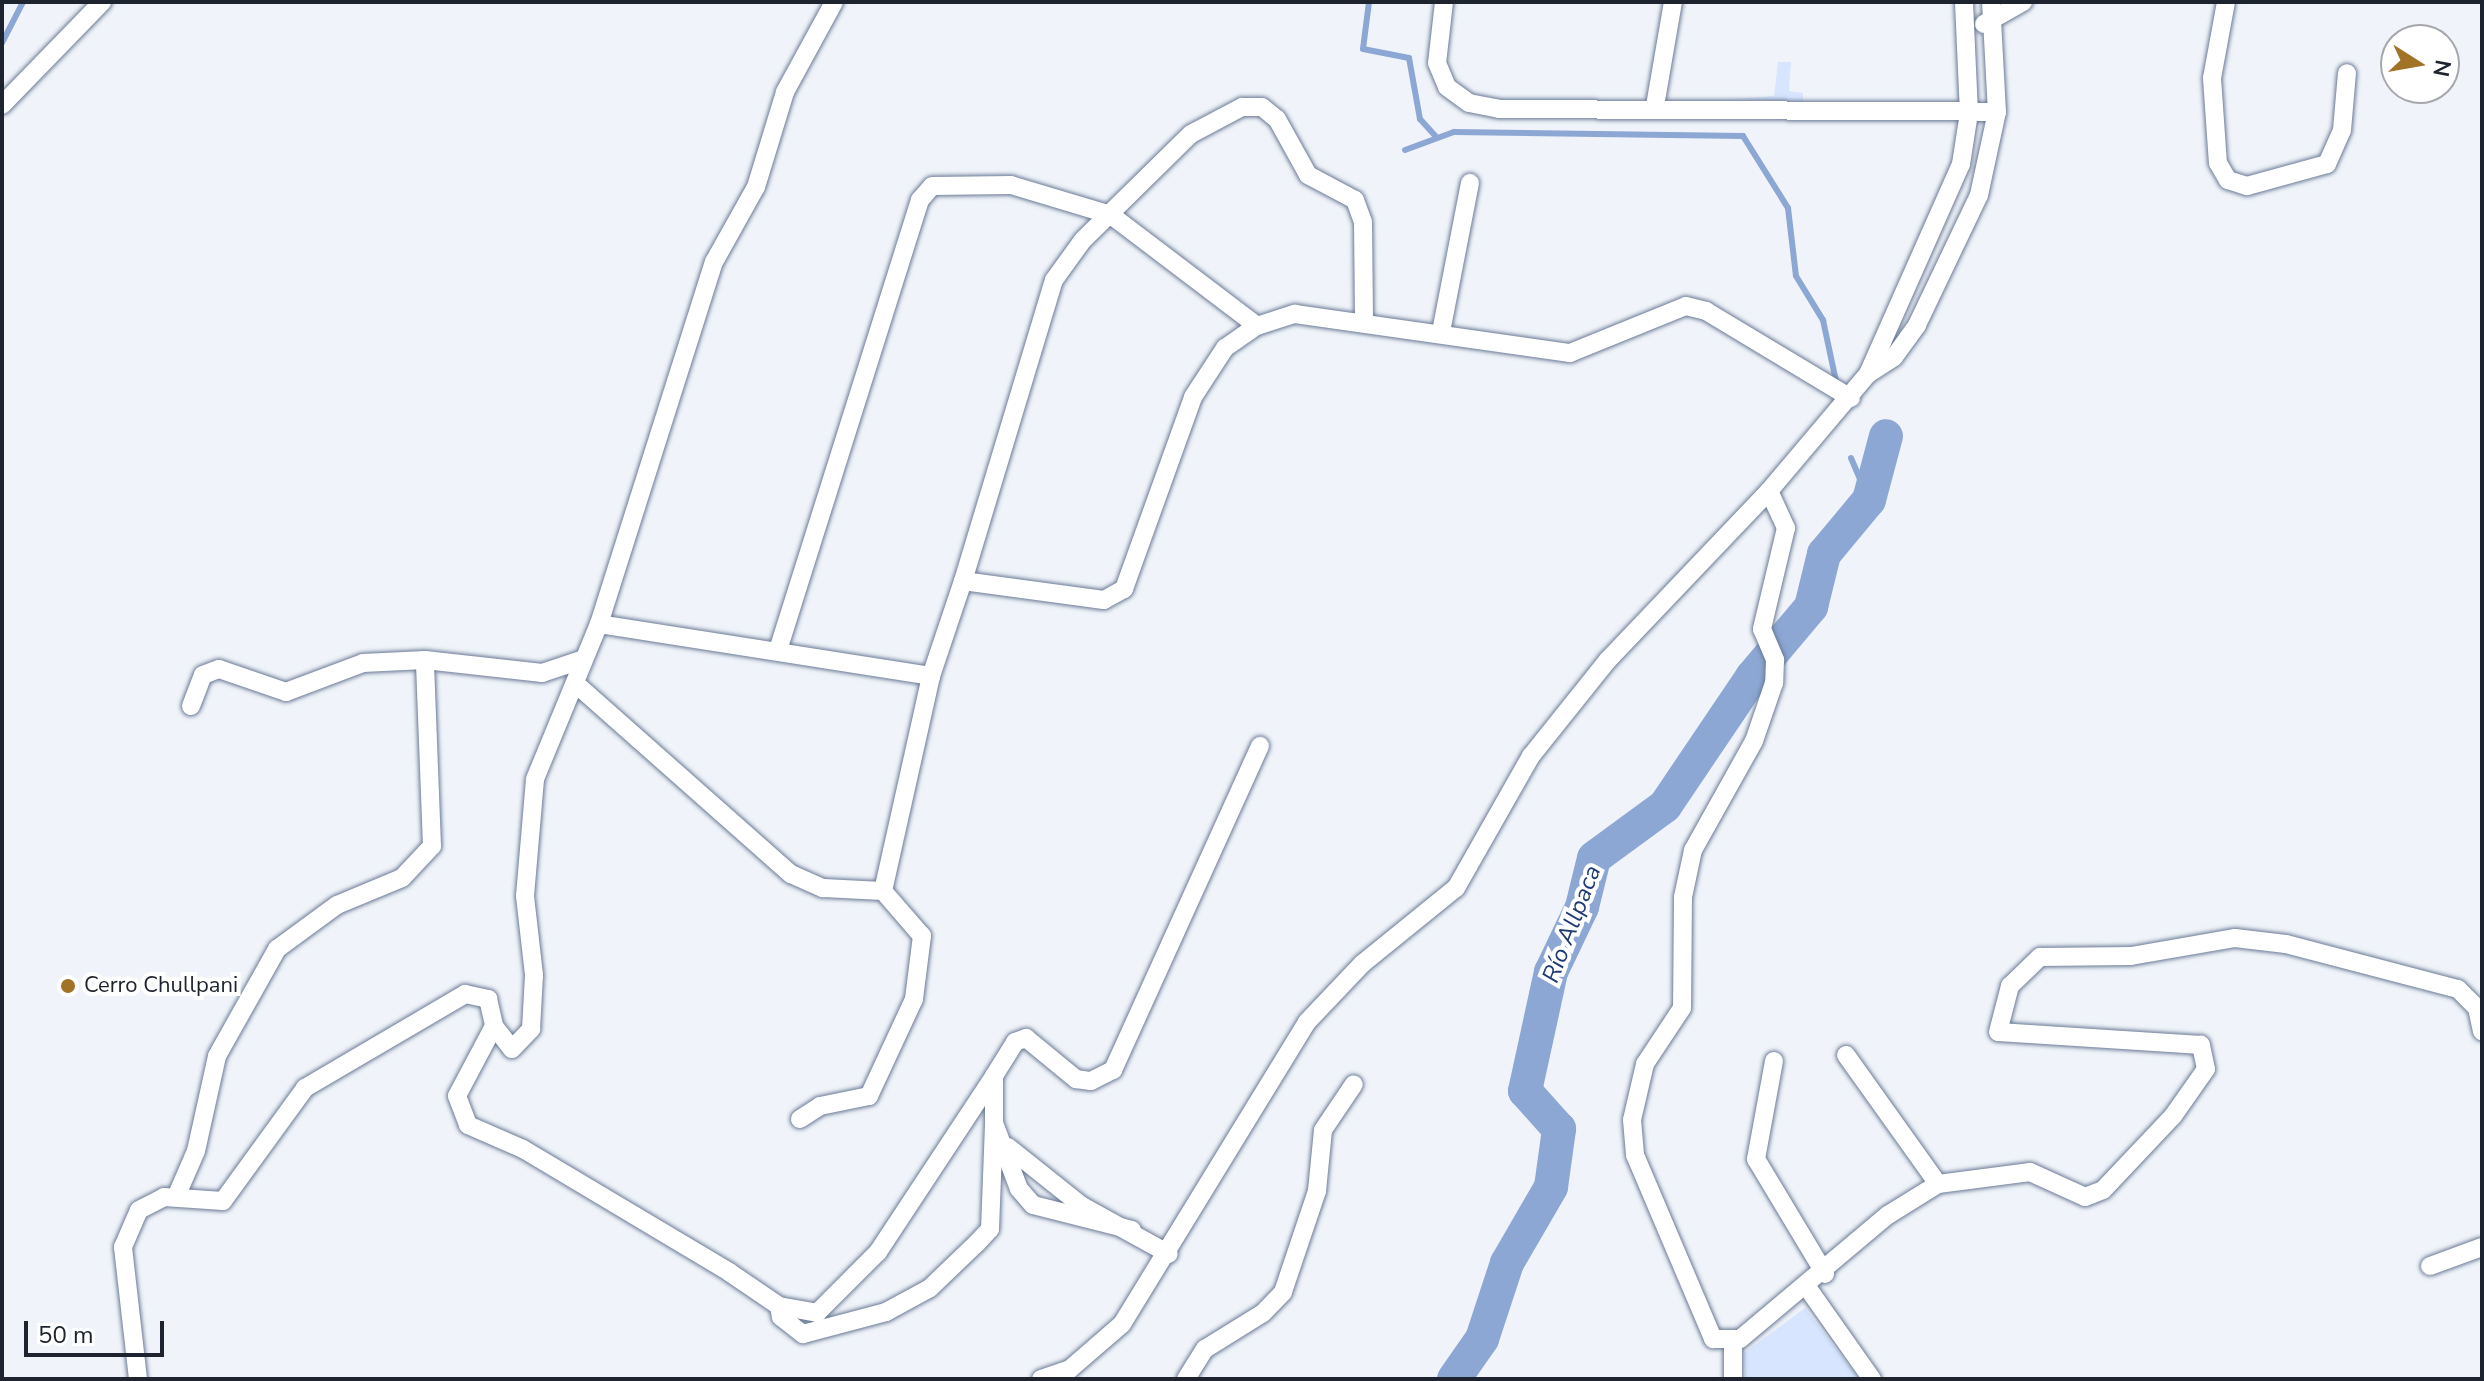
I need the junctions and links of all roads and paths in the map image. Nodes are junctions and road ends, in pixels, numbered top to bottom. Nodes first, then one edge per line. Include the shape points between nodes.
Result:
1 (102, 2) edge
2 (834, 2) edge
3 (1444, 2) edge
4 (1673, 2) edge
5 (1964, 2) edge
6 (1991, 2) edge
7 (2023, 2) edge
8 (2226, 2) edge
9 (1993, 23) junction
10 (1966, 26) junction
11 (2347, 73) dead end
12 (2, 105) edge
13 (1655, 106) junction
14 (1997, 112) junction
15 (1969, 113) junction
16 (1470, 183) dead end
17 (1111, 215) junction
18 (1364, 322) junction
19 (1257, 326) junction
20 (1441, 332) junction
21 (1868, 374) junction
22 (1851, 398) junction
23 (1769, 491) junction
24 (963, 581) junction
25 (599, 624) junction
26 (779, 647) junction
27 (584, 659) junction
28 (425, 660) junction
29 (931, 676) junction
30 (576, 684) junction
31 (191, 706) dead end
32 (1260, 746) dead end
33 (883, 891) junction
34 (494, 1026) junction
35 (2482, 1031) edge
36 (1846, 1055) dead end
37 (1774, 1061) dead end
38 (994, 1076) junction
39 (1354, 1084) dead end
40 (800, 1119) dead end
41 (994, 1123) junction
42 (1003, 1142) junction
43 (1938, 1184) junction
44 (176, 1197) junction
45 (1132, 1230) junction
46 (2482, 1247) edge
47 (1169, 1254) junction
48 (2430, 1266) dead end
49 (1825, 1274) junction
50 (1807, 1287) junction
51 (779, 1306) junction
52 (1733, 1343) junction
53 (138, 1379) edge
54 (1041, 1379) edge
55 (1186, 1379) edge
56 (1733, 1379) edge
57 (1872, 1379) edge

1 - 12 street
2 - 25 street via 785,92 756,187 714,262
3 - 13 street via 1437,63 1447,87 1469,103
4 - 13 street
5 - 10 street
6 - 9 street
7 - 9 street
8 - 11 street via 2212,78 2218,163 2228,180 2247,186 2327,164 2342,130
9 - 10 street
9 - 14 street
10 - 15 street
13 - 15 street
14 - 15 street
14 - 21 street via 1979,195 1945,275 1904,345
15 - 21 street via 1948,208
16 - 20 street
17 - 18 street via 1191,134 1242,107 1262,107 1277,119 1308,175 1355,200 1363,222
17 - 19 street
17 - 24 street via 1054,280
17 - 26 street via 976,182 947,181 920,200
18 - 19 street via 1295,314
18 - 20 street
19 - 24 street via 1225,348 1193,397 1124,589 1104,600
20 - 22 street via 1570,353 1590,351 1686,306 1706,311
21 - 22 street
22 - 23 street
23 - 47 street via 1608,660 1531,756 1456,888 1362,964 1307,1022 1253,1101
23 - 52 street via 1786,528 1764,610 1772,653 1759,730 1688,865 1682,1008 1645,1064 1632,1120 1635,1155 1708,1330 1713,1339
24 - 29 street
25 - 26 street
25 - 27 street
26 - 29 street
27 - 28 street via 542,673
27 - 30 street
28 - 31 street via 363,663 286,692 219,669 203,675
28 - 44 street via 432,846 402,878 337,905 277,949 217,1056 196,1151
29 - 33 street
30 - 33 street via 791,874 823,888
30 - 34 street via 541,760 531,807 525,909 534,975 531,1029 512,1049
32 - 38 street via 1113,1070 1091,1081 1076,1079 1026,1038 1015,1042
33 - 40 street via 922,936 914,999 869,1096
34 - 44 street via 488,999 465,994 355,1053 305,1088 223,1201
34 - 51 street via 457,1096 468,1125 523,1149
35 - 43 street via 2477,1008 2458,989 2286,944 2235,938 2131,956 2040,957 2010,986 1998,1032 2037,1039 2186,1042 2201,1045 2206,1069 2173,1116 2103,1190 2085,1197 2030,1172
36 - 43 street
37 - 49 street via 1756,1159
38 - 41 street
38 - 51 street via 878,1252 817,1313
39 - 55 street via 1323,1130 1314,1205 1283,1292 1263,1313 1205,1349
41 - 42 street
41 - 51 street via 990,1229 930,1288 813,1336 789,1327
42 - 45 street via 1082,1206
42 - 45 street via 1019,1189 1033,1205
43 - 49 street via 1888,1215
44 - 53 street via 139,1210 123,1247
45 - 47 street
46 - 48 street
47 - 54 street via 1098,1349
49 - 50 street
50 - 52 street
50 - 57 street
52 - 56 street

